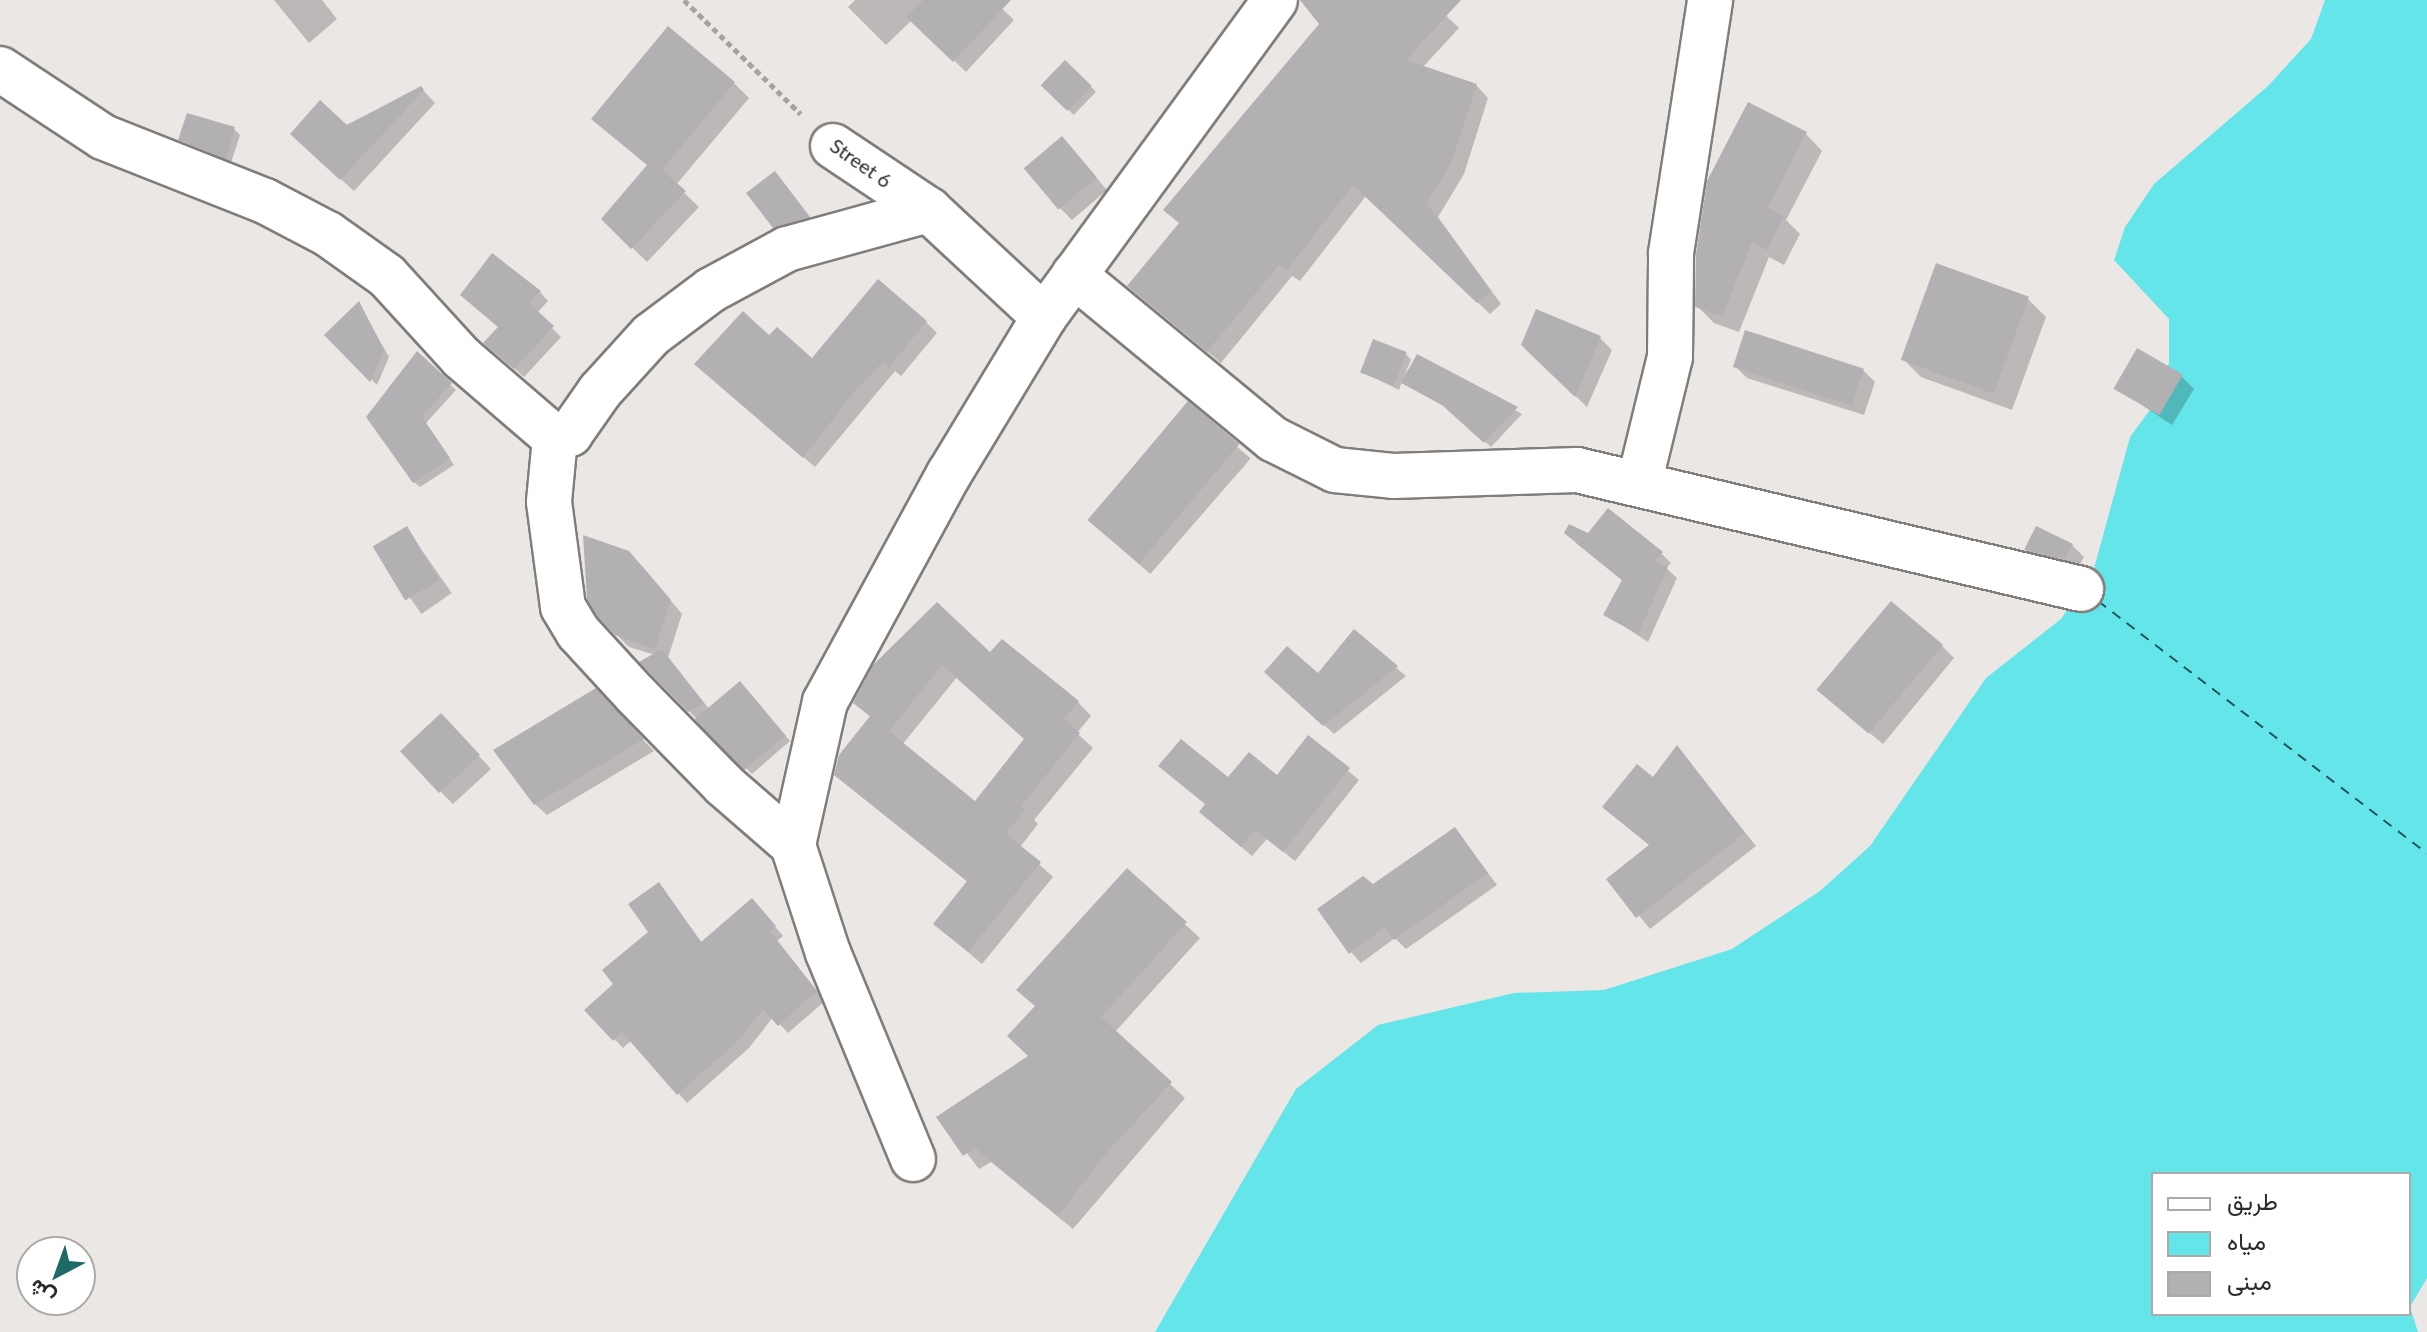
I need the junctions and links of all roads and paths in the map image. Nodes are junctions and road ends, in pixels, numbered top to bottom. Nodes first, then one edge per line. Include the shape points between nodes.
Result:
1 (684, 0) edge
2 (1275, 0) edge
3 (1710, 0) edge
4 (0, 69) edge
5 (833, 146) joint
6 (929, 210) junction
7 (1074, 275) junction
8 (1044, 317) junction
9 (555, 438) junction
10 (1639, 484) junction
11 (2081, 589) dead end
12 (793, 845) junction
13 (913, 1159) dead end

1 - 5 path, Street 6
2 - 7 street
3 - 10 street via 1671,253 1668,369
4 - 9 street via 103,137 265,201 328,234 387,276 462,358
5 - 6 street, Street 6
6 - 8 street, Street 6
6 - 9 street via 787,249 711,290 651,335 600,391 570,434
7 - 8 street
7 - 10 street via 1273,439 1320,464 1393,476 1577,470
8 - 12 street via 949,474 825,702
9 - 12 street via 549,502 563,607 578,632 635,694 724,785
10 - 11 street
12 - 13 street via 828,953

